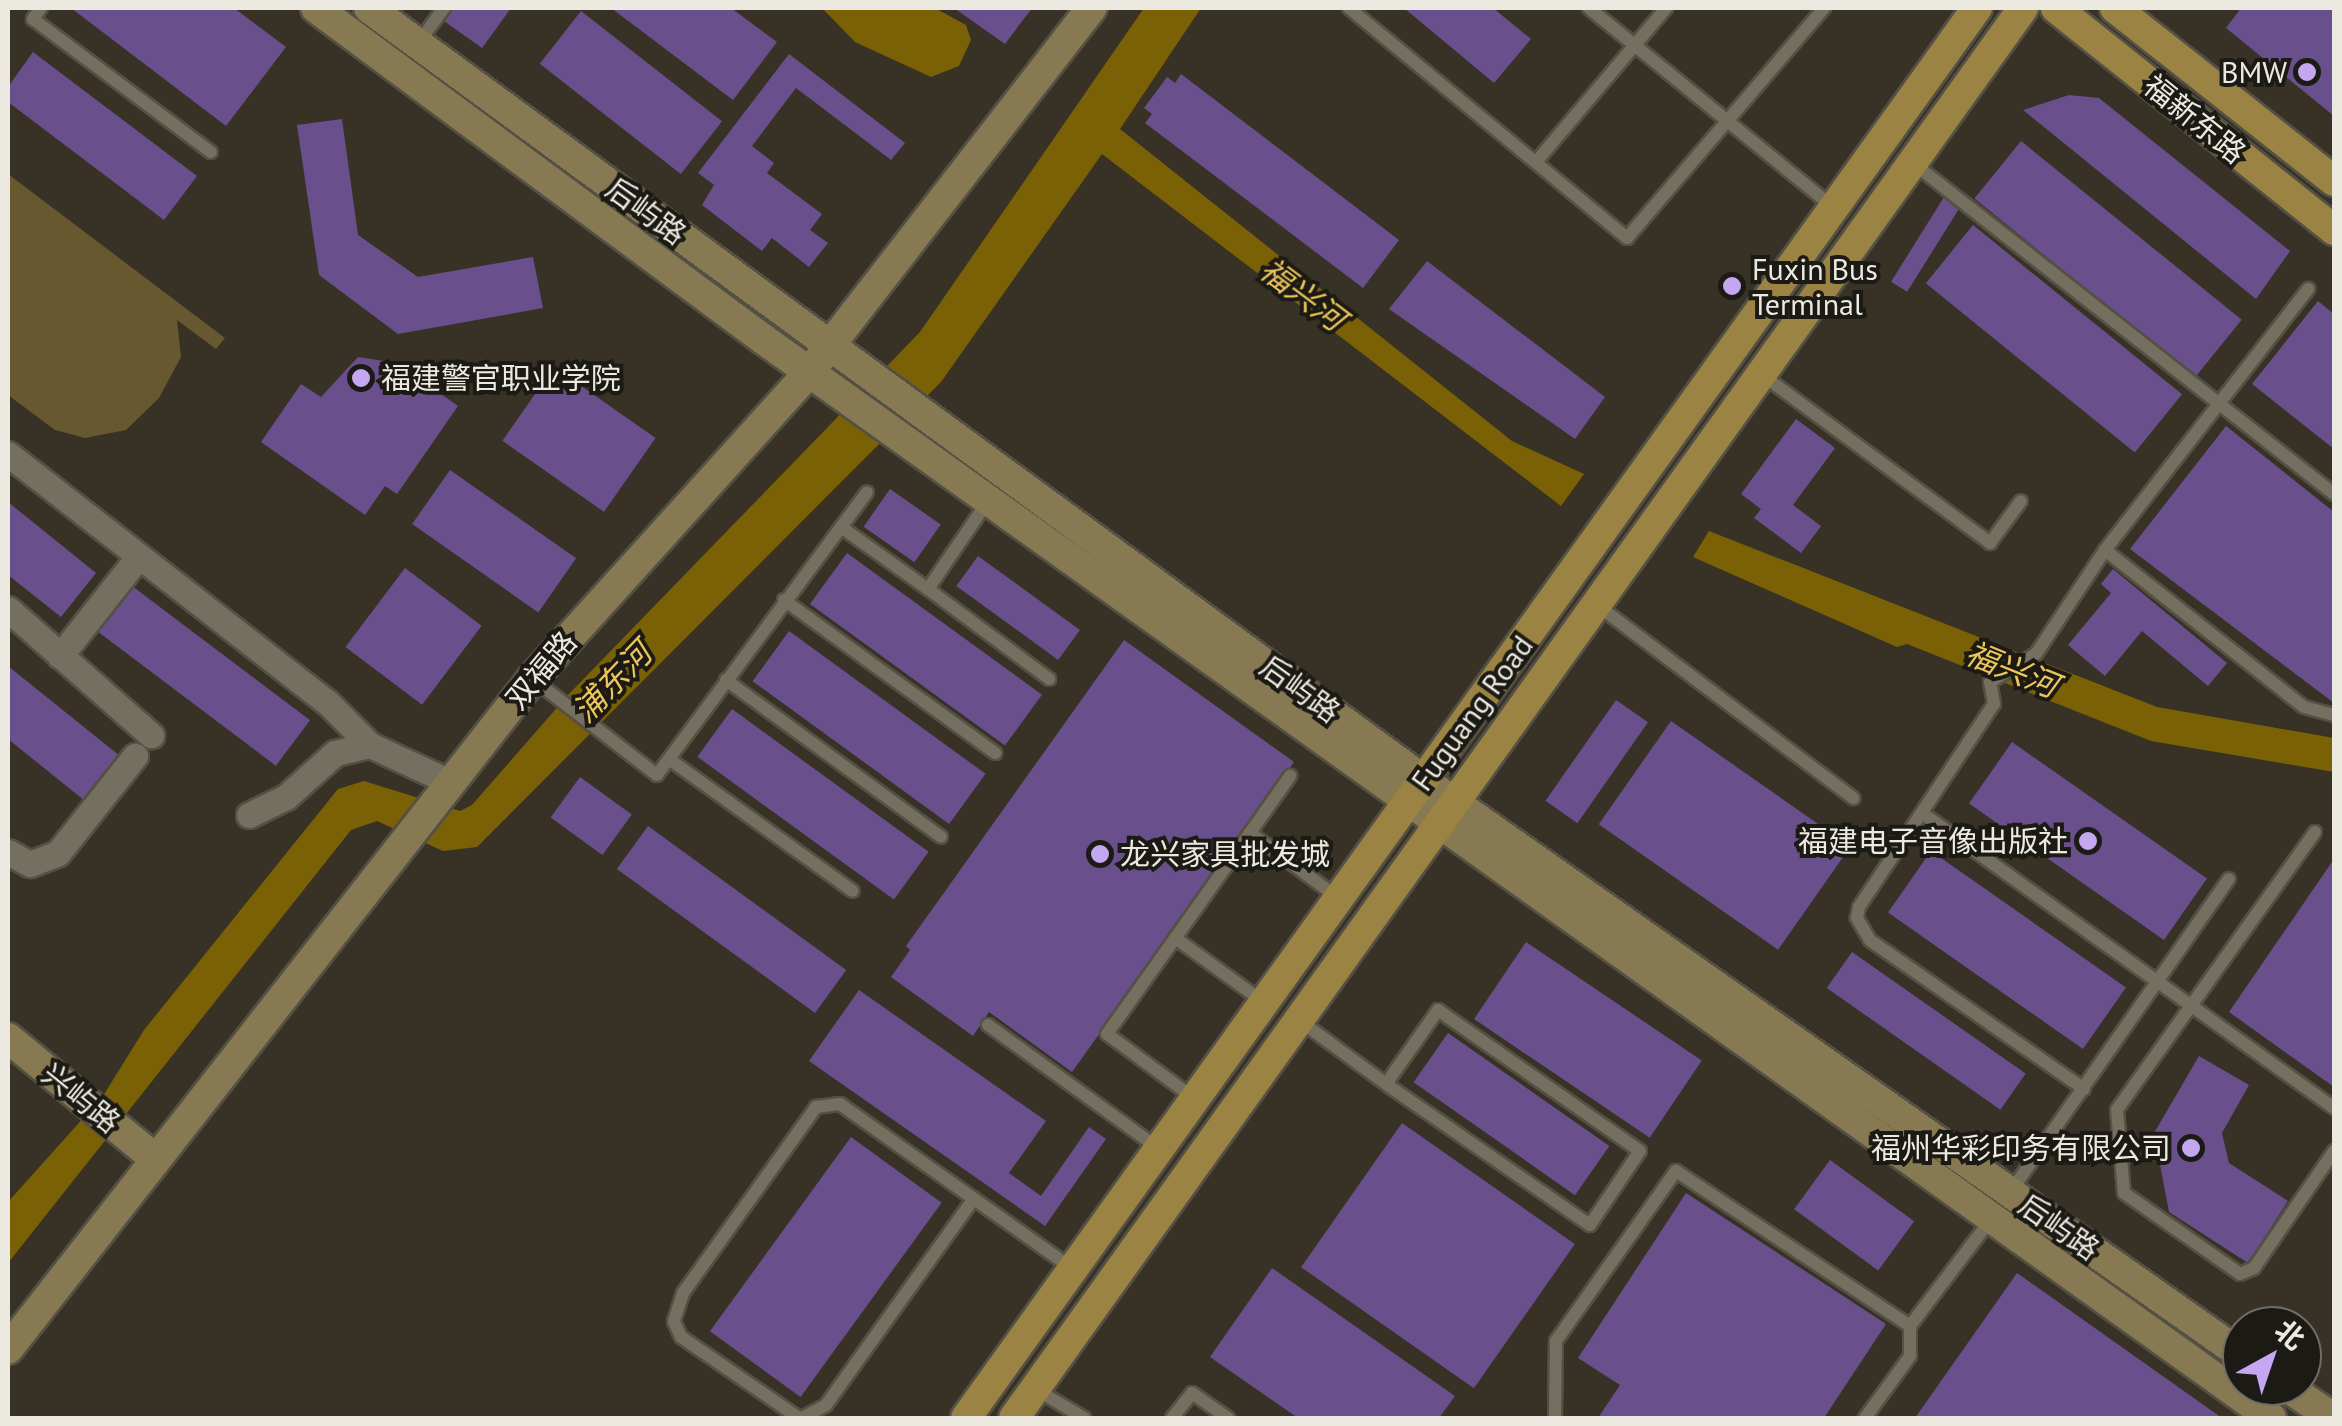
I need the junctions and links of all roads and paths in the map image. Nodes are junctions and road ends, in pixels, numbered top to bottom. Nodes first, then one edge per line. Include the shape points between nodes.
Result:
1 (41, 8) edge
2 (316, 8) edge
3 (369, 8) edge
4 (444, 8) edge
5 (1092, 8) edge
6 (1349, 8) edge
7 (1589, 8) edge
8 (1666, 8) edge
9 (1824, 8) edge
10 (1977, 8) edge
11 (2024, 8) edge
12 (2056, 8) edge
13 (2115, 8) edge
14 (418, 44) junction
15 (1635, 45) junction
16 (1728, 121) junction
17 (211, 152) dead end
18 (1536, 162) junction
19 (1914, 163) junction
20 (2334, 181) edge
21 (1832, 206) junction
22 (2334, 230) edge
23 (2308, 288) dead end
24 (830, 347) junction
25 (810, 371) junction
26 (1761, 374) junction
27 (860, 387) junction
28 (2218, 402) junction
29 (918, 430) junction
30 (8, 454) edge
31 (867, 492) dead end
32 (2334, 494) edge
33 (990, 499) junction
34 (2021, 502) dead end
35 (841, 527) junction
36 (2106, 550) junction
37 (139, 556) junction
38 (928, 589) junction
39 (784, 600) junction
40 (1597, 605) junction
41 (8, 610) edge
42 (60, 656) junction
43 (532, 679) junction
44 (1049, 679) dead end
45 (726, 680) junction
46 (2334, 714) edge
47 (151, 735) dead end
48 (370, 745) junction
49 (995, 753) dead end
50 (135, 756) dead end
51 (670, 759) junction
52 (1290, 776) dead end
53 (447, 789) junction
54 (1417, 790) junction
55 (1853, 798) dead end
56 (1448, 814) junction
57 (1922, 814) junction
58 (249, 815) dead end
59 (2315, 832) dead end
60 (1250, 833) junction
61 (941, 837) dead end
62 (8, 852) edge
63 (2229, 878) dead end
64 (853, 891) dead end
65 (1339, 899) junction
66 (1175, 938) junction
67 (2160, 984) junction
68 (1264, 1003) junction
69 (2190, 1005) junction
70 (1300, 1021) junction
71 (988, 1025) dead end
72 (8, 1038) edge
73 (1386, 1084) junction
74 (2084, 1089) junction
75 (1196, 1099) junction
76 (2334, 1108) edge
77 (1160, 1150) junction
78 (2334, 1150) edge
79 (154, 1158) junction
80 (2010, 1193) junction
81 (974, 1198) junction
82 (1992, 1218) junction
83 (1072, 1269) junction
84 (1910, 1326) junction
85 (2222, 1341) edge
86 (8, 1348) edge
87 (1035, 1388) junction
88 (801, 1418) edge
89 (966, 1418) edge
90 (1014, 1418) edge
91 (1084, 1418) edge
92 (1172, 1418) edge
93 (1228, 1418) edge
94 (1554, 1418) edge
95 (1864, 1418) edge
96 (2271, 1418) edge

1 - 17 lane via 34,19
2 - 25 main road, 后屿路
3 - 14 main road, 后屿路
4 - 14 lane
5 - 24 main road, 双福路
6 - 18 lane
7 - 15 lane
8 - 15 lane
9 - 16 lane
10 - 21 main road, Fuguang Road
11 - 19 main road, Fuguang Road
12 - 22 main road, 福新东路
13 - 20 main road, 福新东路
14 - 24 main road, 后屿路
15 - 16 lane
15 - 18 lane
16 - 18 lane via 1627,238
16 - 21 lane
19 - 26 main road, Fuguang Road
19 - 28 lane
21 - 54 main road, Fuguang Road
23 - 28 lane
24 - 25 main road, 双福路
24 - 27 main road, 后屿路
25 - 27 main road, 后屿路
25 - 43 main road, 双福路
26 - 34 lane via 1990,543
26 - 40 main road, Fuguang Road
27 - 29 main road
28 - 32 lane
28 - 36 lane
29 - 33 main road, 后屿路
29 - 54 main road, 后屿路
30 - 37 street
31 - 35 lane
33 - 38 lane
33 - 54 main road, 后屿路
35 - 38 lane
35 - 39 lane
36 - 46 lane via 2304,708
36 - 57 lane via 2036,654 1990,682 1994,704
37 - 42 street
37 - 48 street via 327,702
38 - 44 lane
39 - 45 lane
39 - 49 lane
40 - 55 lane
40 - 56 main road, Fuguang Road
41 - 42 street
42 - 47 street
43 - 51 lane via 658,775
43 - 53 main road, 双福路
45 - 51 lane
45 - 61 lane
48 - 53 street
48 - 58 street via 336,753 286,797
50 - 62 street via 58,853 30,864
51 - 64 lane
52 - 60 lane
53 - 79 main road, 双福路
54 - 56 main road, 后屿路
54 - 65 main road, Fuguang Road
56 - 70 main road, Fuguang Road
56 - 80 main road, 后屿路
56 - 82 main road, 后屿路
57 - 67 lane
57 - 74 lane via 1859,907 1861,929
59 - 69 lane
60 - 65 lane
60 - 66 lane
63 - 67 lane
65 - 68 main road, Fuguang Road
66 - 68 lane
66 - 75 lane via 1107,1034
67 - 69 lane
67 - 74 lane
68 - 75 main road, Fuguang Road
69 - 76 lane
69 - 78 lane via 2117,1110 2124,1192 2246,1274
70 - 73 lane
70 - 87 main road, Fuguang Road
71 - 77 lane
72 - 79 main road, 兴屿路
73 - 73 lane via 1590,1226 1640,1151 1438,1010
74 - 80 lane
75 - 77 main road, Fuguang Road
77 - 83 main road, Fuguang Road
79 - 86 main road, 双福路
80 - 82 lane
80 - 85 main road, 后屿路
81 - 83 lane
81 - 88 lane via 826,1405
81 - 88 lane via 840,1104 811,1112 683,1293 674,1321 681,1337
82 - 84 lane
82 - 96 main road, 后屿路
83 - 89 main road, Fuguang Road
84 - 94 lane via 1676,1171 1556,1340
84 - 95 lane via 1910,1356
87 - 90 main road, Fuguang Road
87 - 91 lane
92 - 93 lane via 1192,1393

